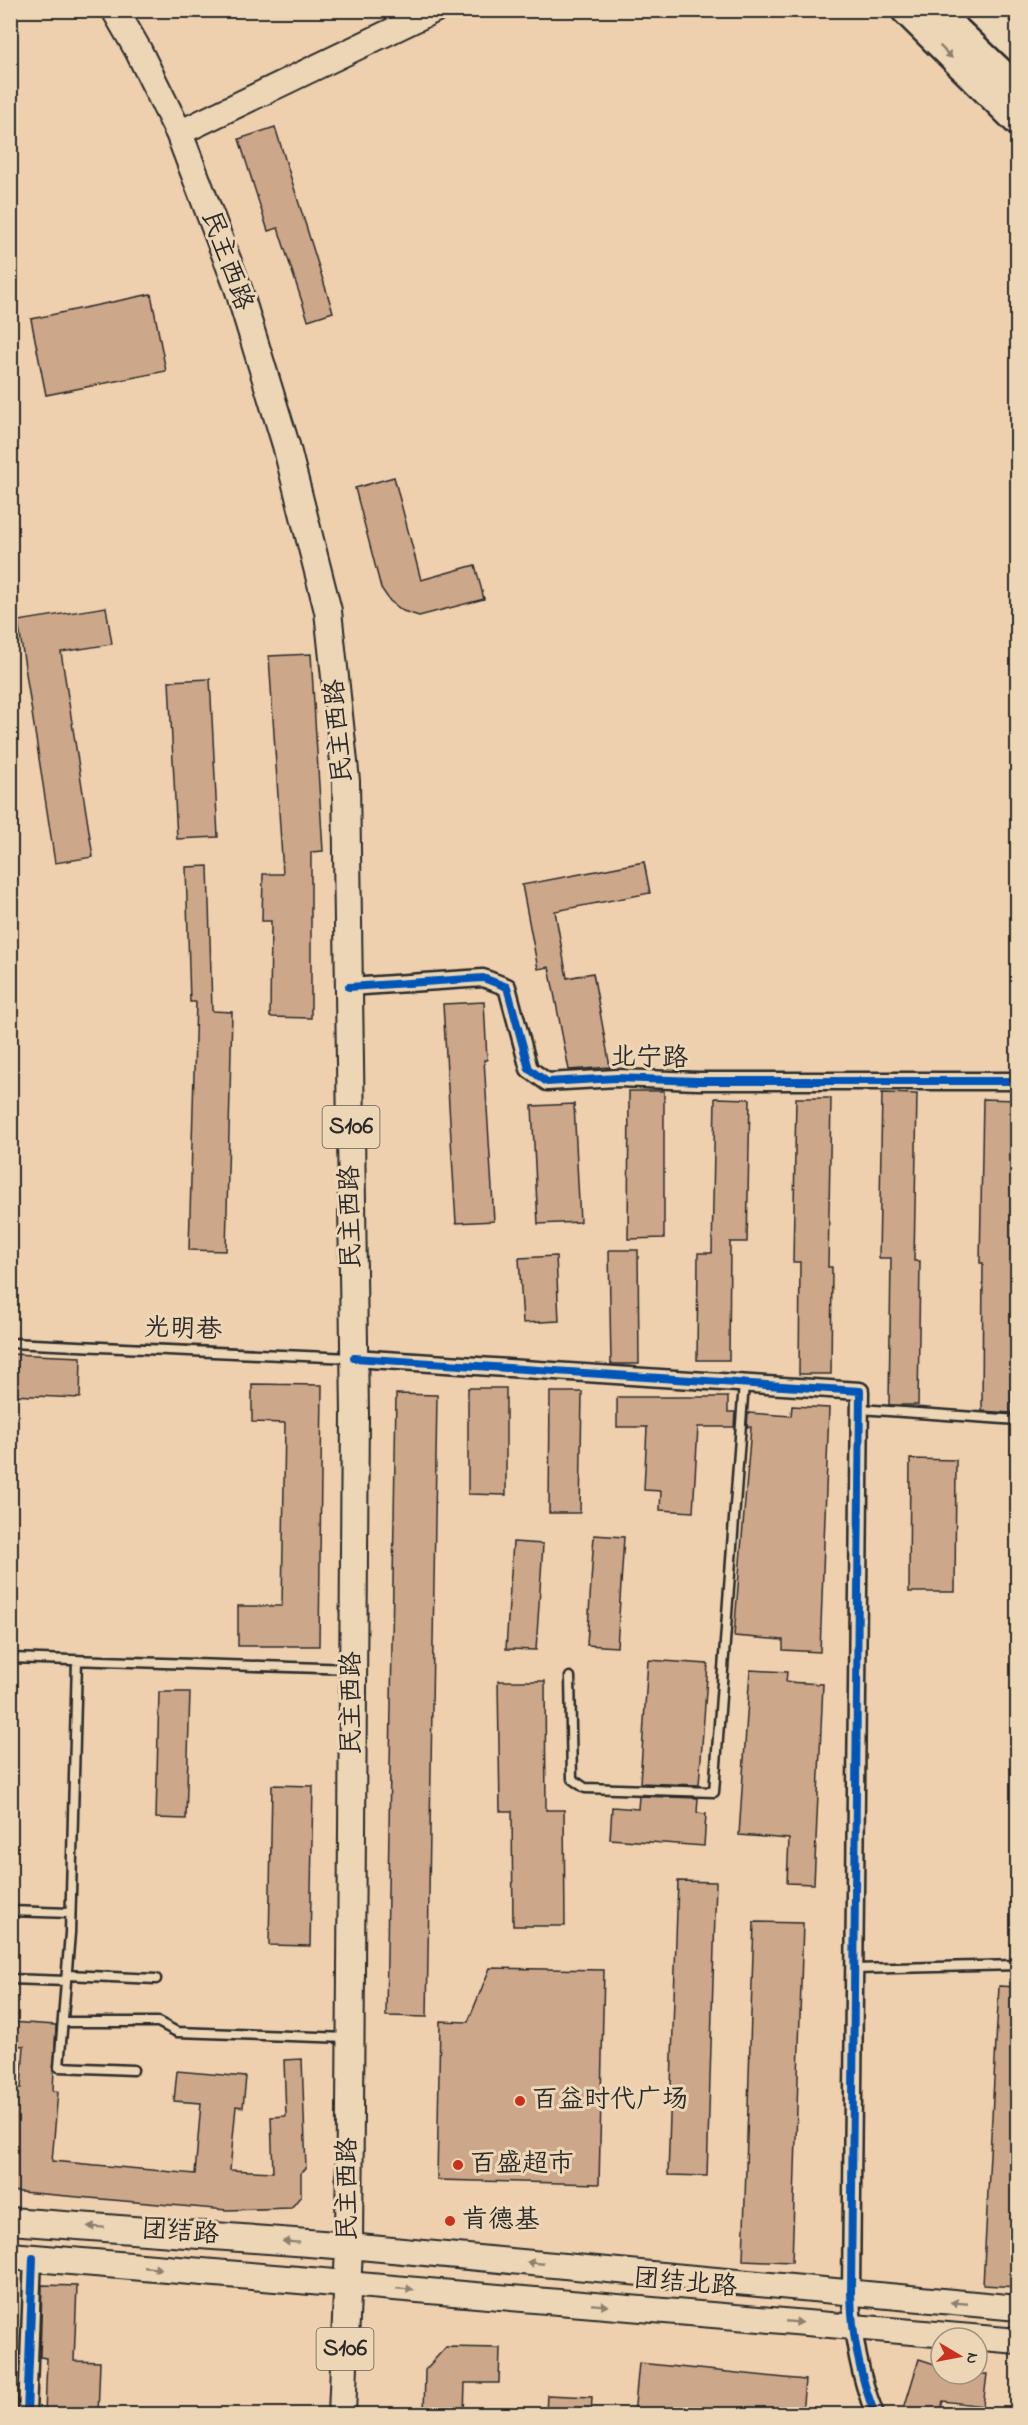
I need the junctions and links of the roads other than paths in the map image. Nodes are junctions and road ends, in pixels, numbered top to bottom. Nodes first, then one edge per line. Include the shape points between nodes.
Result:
1 (115, 10) edge
2 (435, 10) edge
3 (905, 10) edge
4 (935, 10) edge
5 (978, 10) edge
6 (1017, 48) edge
7 (1017, 88) edge
8 (1017, 122) edge
9 (179, 133) junction
10 (349, 987) junction
11 (1017, 1082) edge
12 (10, 1343) edge
13 (354, 1358) junction
14 (744, 1383) junction
15 (860, 1409) junction
16 (1017, 1420) edge
17 (10, 1658) edge
18 (77, 1660) junction
19 (353, 1669) junction
20 (570, 1677) dead end
21 (10, 1911) edge
22 (70, 1913) junction
23 (1017, 1965) edge
24 (854, 1969) junction
25 (66, 1978) junction
26 (10, 1979) edge
27 (156, 1979) dead end
28 (63, 2022) junction
29 (350, 2038) junction
30 (134, 2070) dead end
31 (10, 2221) edge
32 (349, 2246) junction
33 (22, 2257) edge
34 (347, 2283) junction
35 (851, 2293) junction
36 (1017, 2308) edge
37 (852, 2327) junction
38 (1017, 2341) edge
39 (27, 2415) edge
40 (342, 2415) edge
41 (875, 2415) edge

1 - 9 main road, 民主西路 / S106
2 - 9 main road
3 -> 8 highway
4 - 7 highway
5 - 6 highway
9 - 10 main road, 民主西路 / S106 via 238,288 286,446 328,611 346,781
10 - 11 street, 北宁路 via 483,978 507,987 529,1069 547,1082 617,1078
10 - 13 main road, 民主西路 / S106
12 - 13 lane, 光明巷
13 - 14 street
13 - 19 main road, 民主西路 / S106
14 - 15 street via 860,1391
14 - 20 lane via 714,1792 585,1788 572,1779
15 - 16 lane
15 - 24 street
17 - 18 lane
18 - 19 lane
18 - 22 lane
19 - 29 main road, 民主西路 / S106
21 - 22 lane
22 - 25 lane
23 - 24 lane
24 - 35 street
25 - 26 lane
25 - 27 lane
25 - 28 lane
28 - 29 lane via 158,2022 177,2032
28 - 30 lane via 59,2067
29 - 32 main road, 民主西路 / S106
32 -> 31 main road, 团结路
32 - 34 main road, 民主西路 / S106
35 -> 32 main road, 团结北路
33 -> 34 main road, 团结路
33 - 39 street
34 -> 37 main road, 团结北路
34 - 40 main road, S106
36 -> 35 main road, 团结北路
35 - 37 street
37 - 38 main road, 团结北路
37 - 41 street

